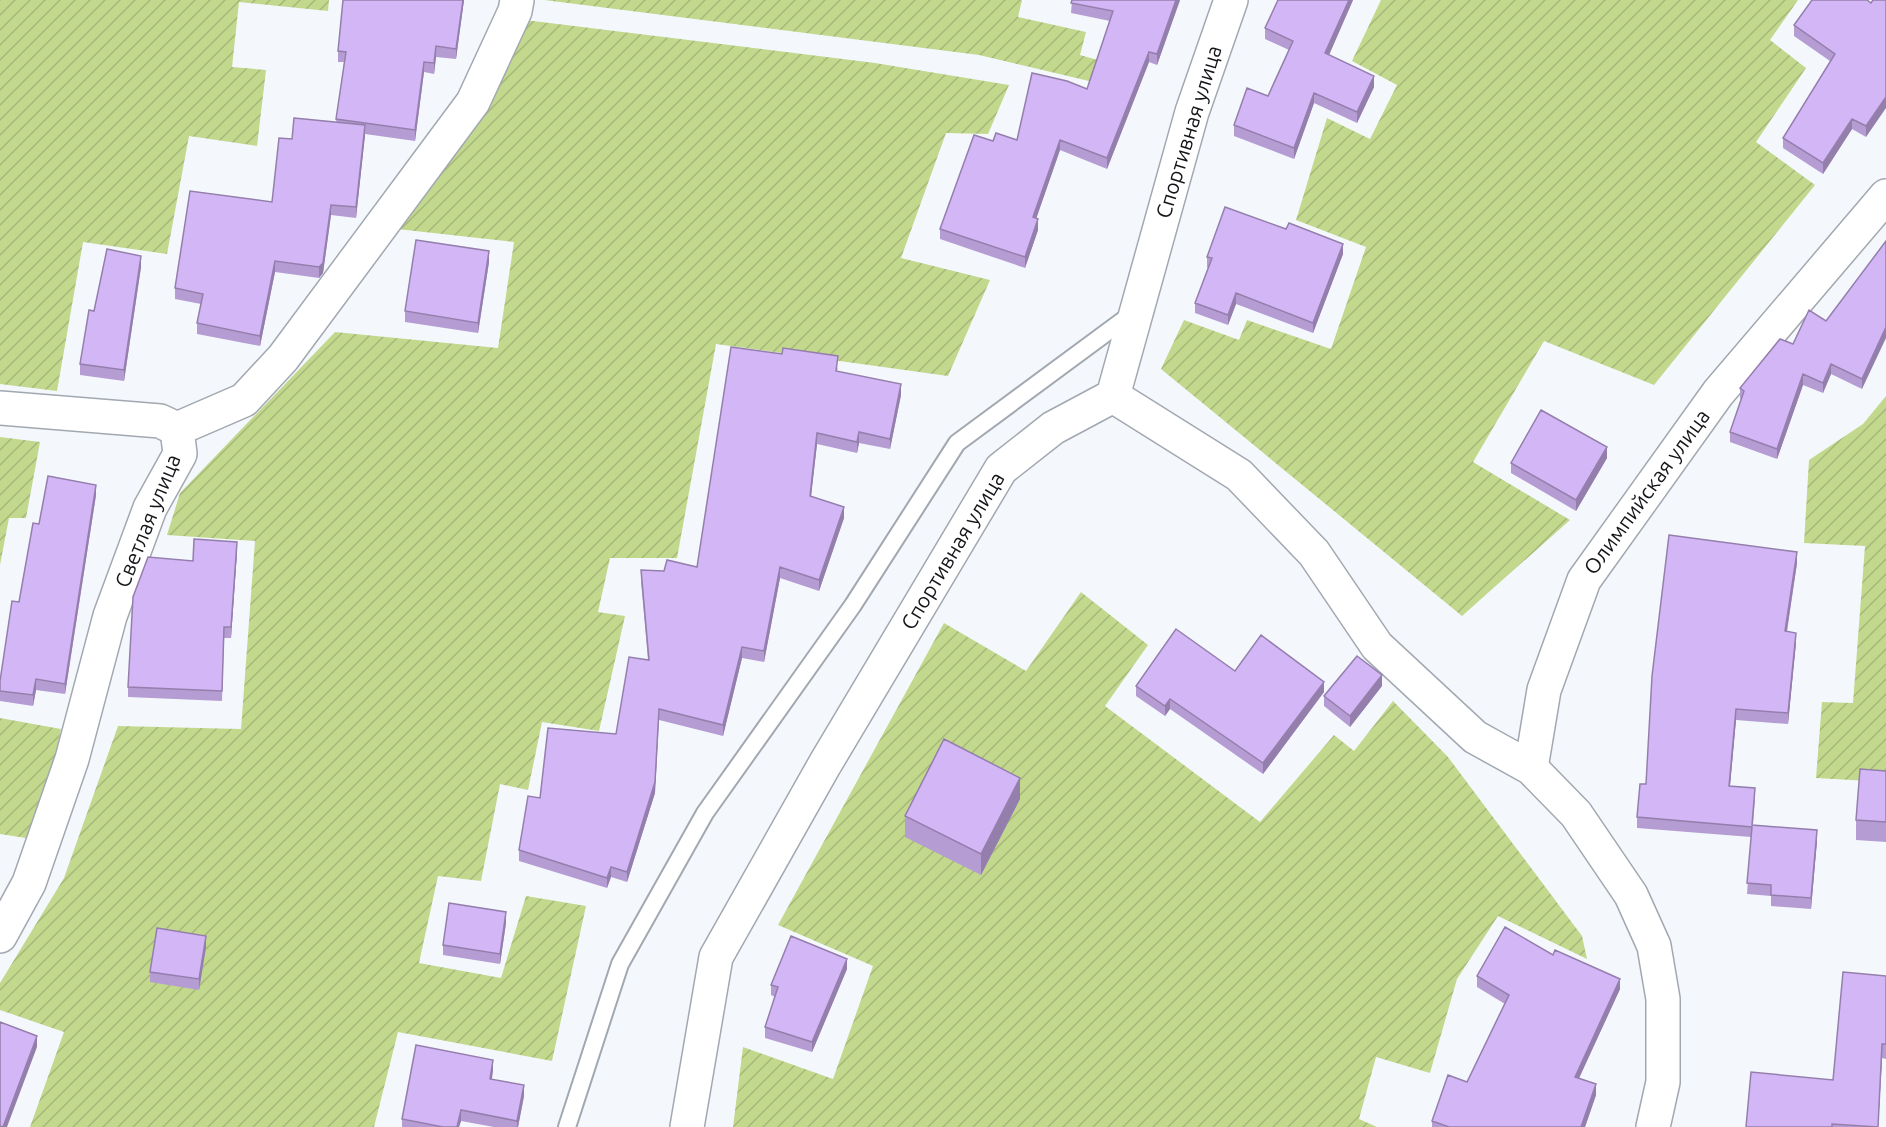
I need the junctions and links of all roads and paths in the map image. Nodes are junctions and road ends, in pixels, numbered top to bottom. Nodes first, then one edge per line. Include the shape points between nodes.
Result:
1 (517, 0) edge
2 (1231, 0) edge
3 (1886, 196) edge
4 (1137, 311) junction
5 (1113, 396) junction
6 (0, 408) edge
7 (177, 429) junction
8 (1531, 768) junction
9 (0, 936) edge
10 (567, 1127) edge
11 (687, 1127) edge
12 (1653, 1127) edge

1 - 7 street, Светлая улица via 473,102 283,358 244,400
2 - 4 street, Спортивная улица via 1192,112
3 - 8 street, Олимпийская улица via 1718,393 1584,580 1544,690
4 - 5 street, Спортивная улица
4 - 10 lane via 957,443 853,605 705,813 620,964
5 - 8 street via 1239,475 1314,552 1377,646 1475,737
5 - 11 street, Спортивная улица via 1053,428 1001,469 825,764 716,957
6 - 7 street via 160,421
7 - 9 street, Светлая улица via 180,454 150,507 110,616 72,759 45,838 29,883
8 - 12 street via 1576,814 1631,895 1654,946 1663,1011 1663,1082

